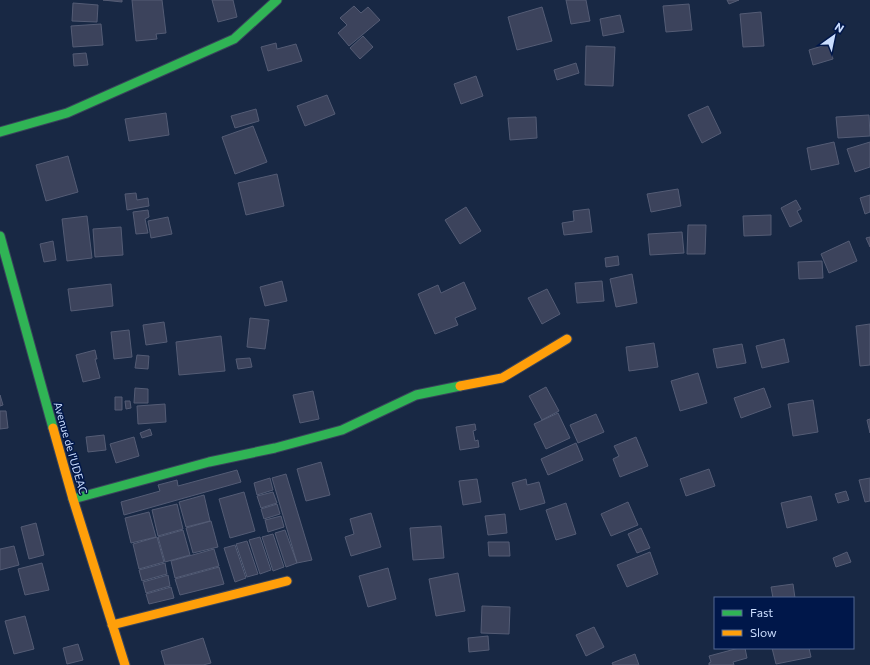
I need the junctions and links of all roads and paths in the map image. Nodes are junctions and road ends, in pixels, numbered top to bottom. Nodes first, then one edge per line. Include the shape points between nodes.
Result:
1 (277, 0) edge
2 (0, 132) edge
3 (0, 236) edge
4 (567, 339) dead end
5 (73, 499) junction
6 (287, 581) dead end
7 (112, 624) junction
8 (124, 665) edge

1 - 2 street via 234,39 67,113
3 - 5 street, Avenue de I'UDEAC
4 - 5 street via 502,378 416,395 342,430 209,462
5 - 7 street, Avenue de I'UDEAC
6 - 7 street
7 - 8 street, Avenue de I'UDEAC

